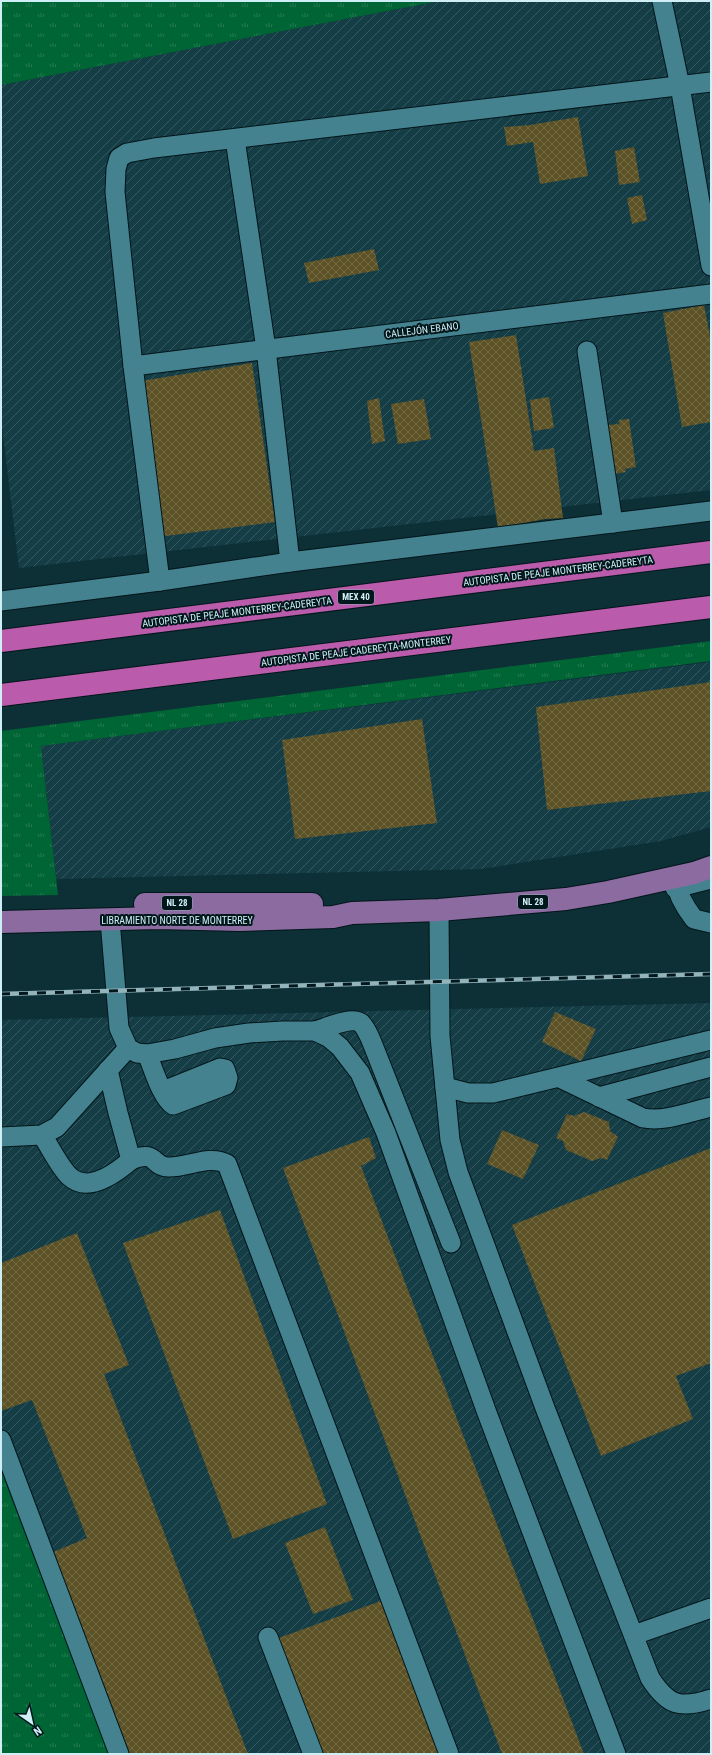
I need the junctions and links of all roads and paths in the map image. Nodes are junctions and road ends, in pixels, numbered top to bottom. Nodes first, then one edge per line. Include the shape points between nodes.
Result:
1 (662, 1) edge
2 (711, 82) edge
3 (680, 86) junction
4 (235, 139) junction
5 (711, 266) edge
6 (711, 294) edge
7 (266, 350) junction
8 (587, 351) dead end
9 (133, 366) junction
10 (711, 511) edge
11 (613, 522) junction
12 (711, 552) edge
13 (290, 562) junction
14 (160, 581) junction
15 (1, 601) edge
16 (711, 607) edge
17 (1, 641) edge
18 (1, 695) edge
19 (711, 867) edge
20 (711, 879) edge
21 (675, 883) junction
22 (228, 903) junction
23 (1, 907) edge
24 (439, 910) junction
25 (1, 912) edge
26 (352, 913) junction
27 (110, 920) junction
28 (1, 922) edge
29 (711, 923) edge
30 (316, 1031) junction
31 (711, 1040) edge
32 (128, 1048) junction
33 (147, 1054) junction
34 (711, 1067) edge
35 (108, 1070) junction
36 (560, 1078) junction
37 (444, 1087) junction
38 (163, 1091) dead end
39 (599, 1097) junction
40 (711, 1107) edge
41 (42, 1135) junction
42 (1, 1137) edge
43 (131, 1160) junction
44 (451, 1243) dead end
45 (1, 1440) edge
46 (711, 1608) edge
47 (634, 1635) junction
48 (268, 1637) dead end
49 (711, 1699) edge
50 (119, 1754) edge
51 (313, 1754) edge
52 (449, 1754) edge
53 (616, 1754) edge

1 - 3 street
2 - 3 street
3 - 4 street
3 - 5 street
4 - 7 street
4 - 9 street via 134,151 119,158 115,192
6 - 7 street, CALLEJÓN EBANO
7 - 9 street, CALLEJÓN EBANO
7 - 13 street
8 - 11 street
9 - 14 street
10 - 11 street
11 - 13 street
12 - 17 highway, AUTOPISTA DE PEAJE MONTERREY-CADEREYTA / MEX 40
13 - 14 street
14 - 15 street
16 - 18 highway, AUTOPISTA DE PEAJE CADEREYTA-MONTERREY
19 - 21 main road, LIBRAMIENTO NORTE DE MONTERREY / NL 28
20 - 21 street
21 - 24 main road, LIBRAMIENTO NORTE DE MONTERREY / NL 28 via 566,899
21 - 29 street via 683,904 694,919
22 - 23 main road, LIBRAMIENTO NORTE DE MONTERREY / NL 28
22 - 26 main road, LIBRAMIENTO NORTE DE MONTERREY / NL 28 via 314,904
22 - 27 main road via 129,914
24 - 26 main road, LIBRAMIENTO NORTE DE MONTERREY / NL 28
24 - 37 street via 440,1036
25 - 27 main road via 83,913
26 - 27 main road, LIBRAMIENTO NORTE DE MONTERREY / NL 28 via 333,917 240,920
27 - 28 main road, LIBRAMIENTO NORTE DE MONTERREY / NL 28
27 - 32 street via 119,1028
30 - 33 street via 249,1033
30 - 44 street via 351,1020 365,1029
30 - 53 street via 340,1046 360,1073 372,1097 487,1413
31 - 36 street
32 - 33 street via 137,1053
32 - 35 street
33 - 38 street
34 - 39 street
35 - 41 street via 61,1123
35 - 43 street
36 - 37 street via 493,1093 468,1092
36 - 39 street
37 - 47 street via 450,1140 470,1207
39 - 40 street via 651,1119
41 - 42 street
41 - 43 street via 68,1176 78,1183 104,1179
43 - 52 street via 150,1156 162,1166 169,1168 220,1160 227,1164
45 - 50 street
46 - 47 street
47 - 49 street via 650,1678 665,1698 687,1704
48 - 51 street

